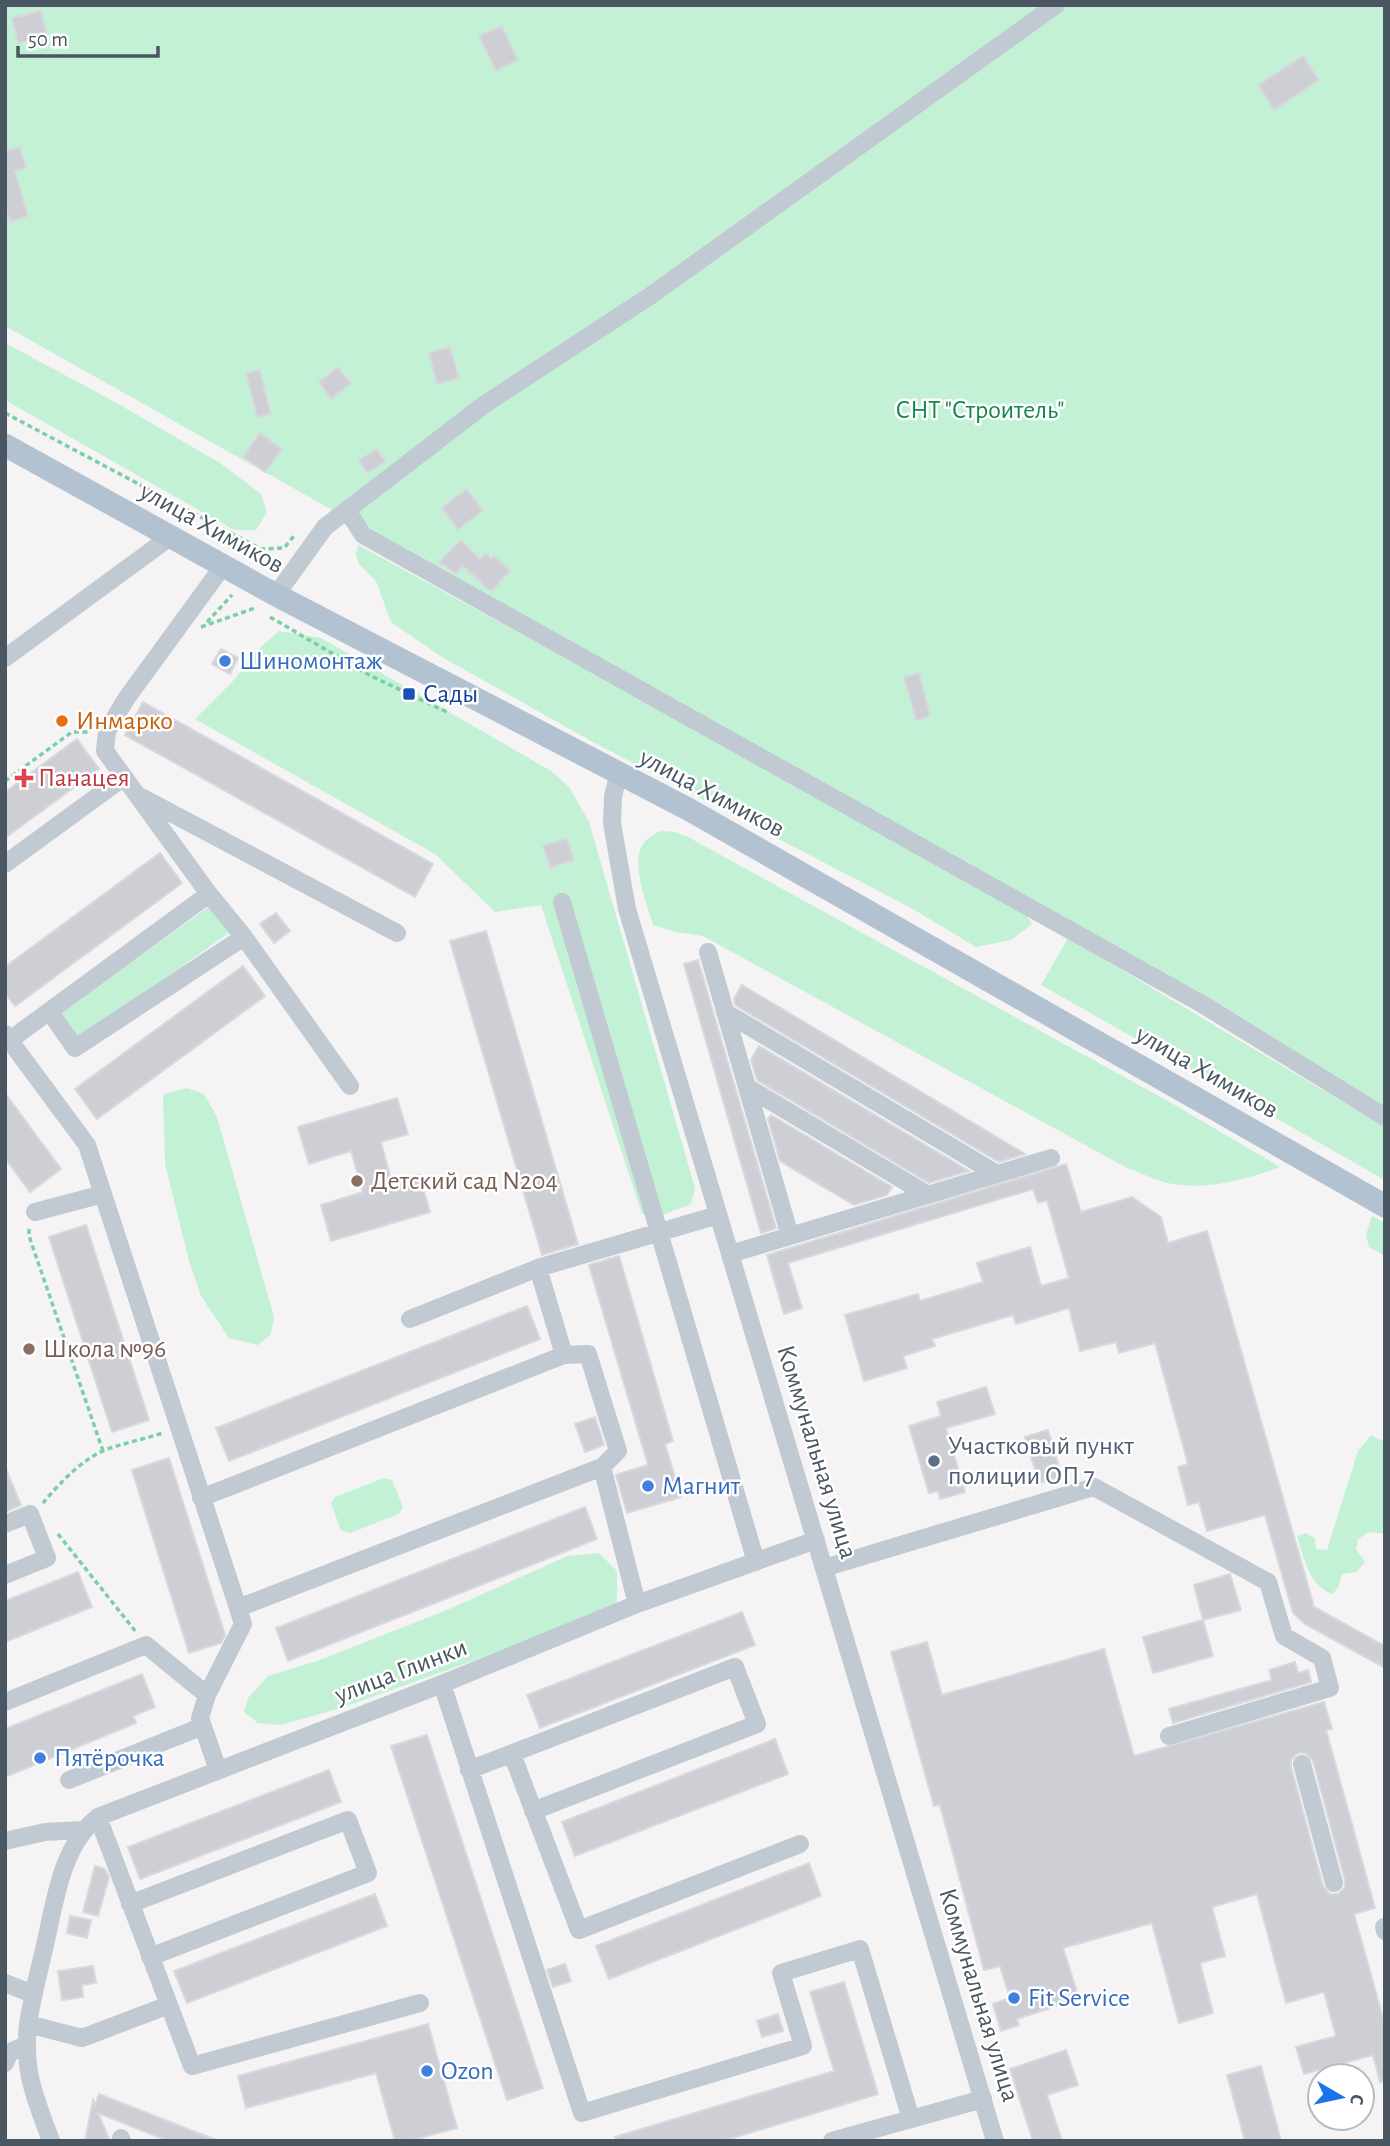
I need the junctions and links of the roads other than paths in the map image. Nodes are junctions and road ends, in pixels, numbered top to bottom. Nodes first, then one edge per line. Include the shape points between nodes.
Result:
1 (1056, 5) edge
2 (5, 445) edge
3 (347, 510) junction
4 (170, 537) junction
5 (223, 566) junction
6 (271, 605) junction
7 (5, 658) edge
8 (618, 775) junction
9 (124, 777) junction
10 (137, 794) junction
11 (5, 864) edge
12 (209, 894) junction
13 (562, 902) dead end
14 (397, 933) dead end
15 (244, 937) junction
16 (708, 952) dead end
17 (49, 1011) junction
18 (725, 1012) junction
19 (8, 1037) edge
20 (349, 1086) dead end
21 (747, 1087) junction
22 (1385, 1118) edge
23 (1051, 1158) dead end
24 (997, 1174) junction
25 (103, 1194) junction
26 (928, 1195) junction
27 (1385, 1206) edge
28 (35, 1212) road end
29 (718, 1215) junction
30 (659, 1233) junction
31 (790, 1236) junction
32 (730, 1254) junction
33 (538, 1268) junction
34 (411, 1319) dead end
35 (564, 1355) junction
36 (602, 1467) junction
37 (201, 1498) junction
38 (5, 1524) edge
39 (816, 1540) junction
40 (755, 1562) junction
41 (824, 1568) junction
42 (5, 1575) edge
43 (637, 1604) junction
44 (238, 1608) junction
45 (442, 1684) junction
46 (207, 1695) junction
47 (5, 1702) edge
48 (204, 1726) junction
49 (1169, 1736) dead end
50 (512, 1754) junction
51 (1302, 1764) dead end
52 (218, 1770) junction
53 (470, 1770) junction
54 (69, 1780) dead end
55 (533, 1811) junction
56 (98, 1817) junction
57 (83, 1830) junction
58 (5, 1841) edge
59 (800, 1844) dead end
60 (1334, 1883) dead end
61 (130, 1904) junction
62 (150, 1957) junction
63 (5, 1983) edge
64 (33, 1994) junction
65 (420, 2003) dead end
66 (169, 2005) junction
67 (28, 2024) junction
68 (26, 2045) junction
69 (5, 2063) edge
70 (983, 2099) junction
71 (911, 2119) junction
72 (51, 2141) edge
73 (832, 2141) edge
74 (995, 2141) edge

1 - 3 street via 650,296 485,404
2 - 4 main road, улица Химиков
3 - 6 street via 325,527
3 - 22 street via 363,535 1191,997
4 - 5 main road, улица Химиков
4 - 7 street
5 - 6 main road, улица Химиков
5 - 9 street via 126,699 107,735 105,751
6 - 8 main road, улица Химиков
8 - 27 main road, улица Химиков via 688,809
8 - 29 street, Коммунальная улица via 612,822 627,909
9 - 10 street
9 - 11 street
10 - 12 street
10 - 14 street
12 - 15 street
12 - 17 street
13 - 30 street
15 - 17 street via 75,1048
15 - 20 street
16 - 18 street
17 - 19 street
18 - 21 street
18 - 24 street
19 - 25 street via 87,1146
21 - 26 street
21 - 31 street
23 - 24 street
24 - 26 street
25 - 28 street
25 - 37 street
26 - 31 street
29 - 30 street
29 - 32 street, Коммунальная улица
30 - 33 street
30 - 40 street
31 - 32 street
32 - 39 street, Коммунальная улица
33 - 34 street
33 - 35 street
35 - 36 street via 588,1354 618,1451
35 - 37 street
36 - 43 street
36 - 44 street
37 - 44 street
38 - 42 street via 30,1514 47,1558
39 - 40 street, улица Глинки
39 - 41 street, Коммунальная улица
40 - 43 street, улица Глинки
41 - 49 street via 1094,1487 1268,1582 1284,1636 1322,1658 1331,1688
41 - 70 street, Коммунальная улица
43 - 45 street, улица Глинки
44 - 46 street via 243,1624
45 - 52 street, улица Глинки
45 - 53 street
46 - 47 street via 146,1644
46 - 48 street via 200,1718
48 - 52 street
48 - 54 street
50 - 53 street
50 - 55 street
50 - 55 street via 735,1667 757,1724
51 - 60 street
52 - 56 street, улица Глинки
53 - 71 street via 582,2113 803,2046 781,1973 860,1949
55 - 59 street via 579,1930
56 - 57 street, улица Глинки
56 - 61 street
57 - 58 street
57 - 64 street via 56,1895
61 - 62 street
61 - 62 street via 348,1820 368,1873
62 - 66 street
63 - 64 street
64 - 67 street
65 - 66 street via 192,2066
66 - 67 street via 82,2038
67 - 68 street
68 - 69 street via 10,2052
68 - 72 street via 28,2078
70 - 71 street
70 - 74 street, Коммунальная улица
71 - 73 street

